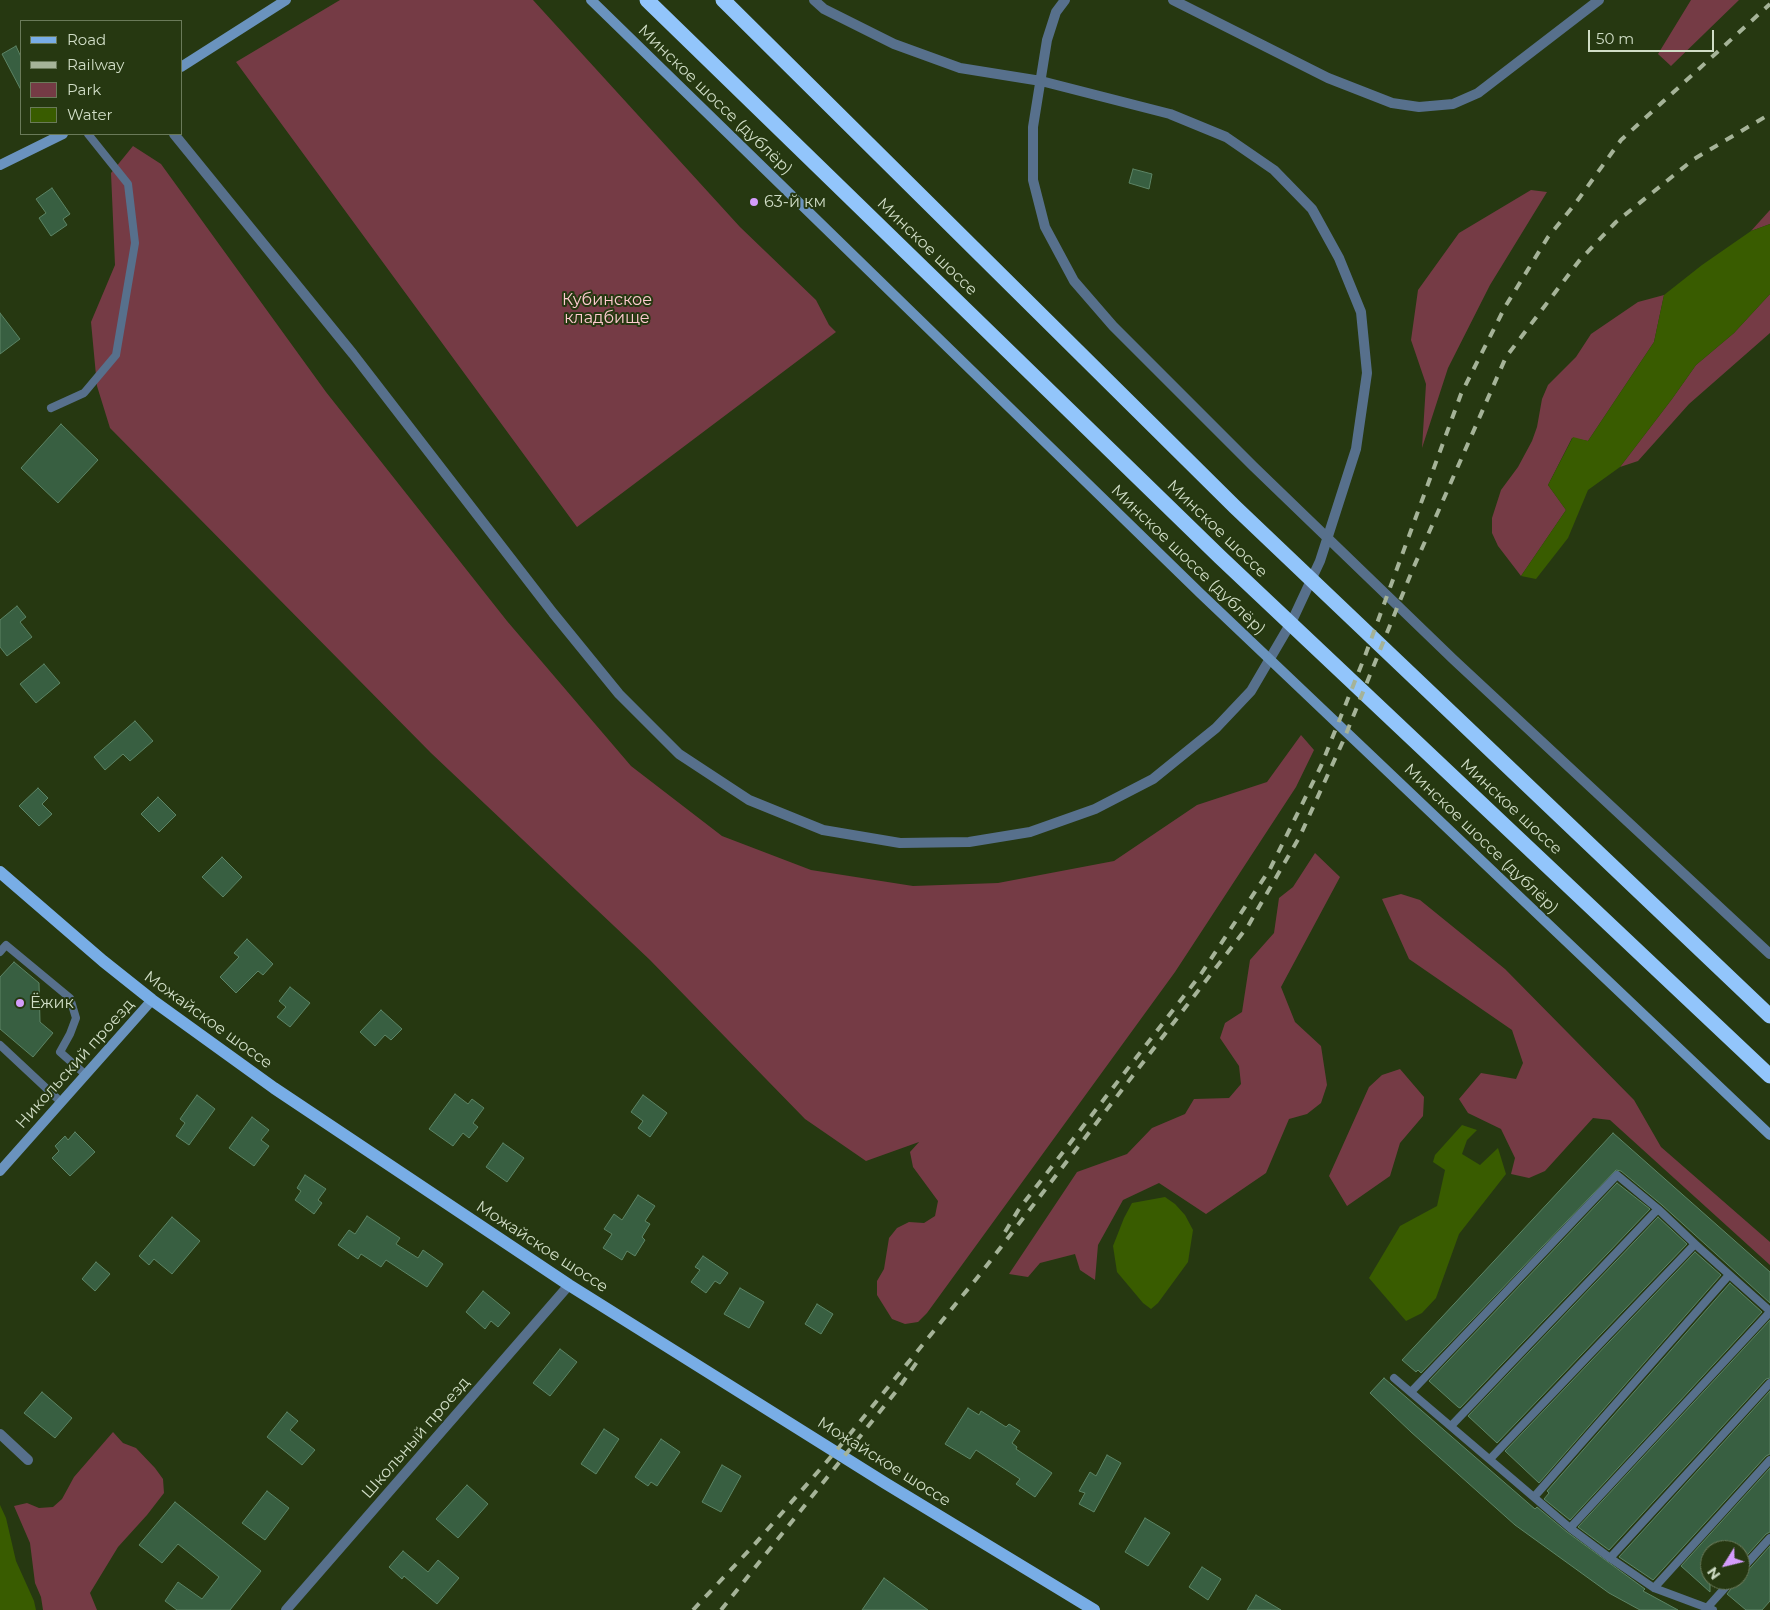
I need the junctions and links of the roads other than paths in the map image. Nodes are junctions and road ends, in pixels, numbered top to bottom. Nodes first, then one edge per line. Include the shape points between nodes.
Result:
1 (286, 0) edge
2 (591, 0) edge
3 (648, 0) edge
4 (724, 0) edge
5 (814, 0) edge
6 (1065, 0) edge
7 (1174, 0) edge
8 (1599, 0) edge
9 (182, 66) edge
10 (1041, 81) junction
11 (61, 135) edge
12 (89, 135) edge
13 (175, 135) edge
14 (0, 164) edge
15 (51, 408) dead end
16 (0, 872) edge
17 (0, 952) edge
18 (1770, 954) edge
19 (152, 1000) junction
20 (1770, 1016) edge
21 (0, 1045) edge
22 (86, 1076) junction
23 (1770, 1076) edge
24 (61, 1102) junction
25 (1770, 1135) edge
26 (0, 1170) edge
27 (1658, 1209) junction
28 (1695, 1244) junction
29 (1729, 1275) junction
30 (569, 1285) junction
31 (1770, 1312) edge
32 (1394, 1378) dead end
33 (1770, 1383) edge
34 (1411, 1392) junction
35 (1451, 1426) junction
36 (0, 1434) edge
37 (1490, 1459) junction
38 (28, 1460) dead end
39 (1770, 1460) edge
40 (1534, 1497) junction
41 (1570, 1528) junction
42 (1770, 1538) edge
43 (1610, 1558) junction
44 (1750, 1560) edge
45 (1654, 1588) junction
46 (1724, 1590) edge
47 (1710, 1609) edge
48 (286, 1610) edge
49 (1094, 1610) edge

1 - 9 main road
2 - 25 main road, Минское шоссе (дублёр) via 1201,594
3 - 23 highway, Минское шоссе via 1220,557
4 - 20 highway, Минское шоссе via 1235,507
5 - 10 street via 824,9 894,44 960,68
6 - 10 street via 1056,12 1047,40
7 - 8 street via 1328,78 1392,103 1419,107 1454,104 1478,93
10 - 13 street via 1170,114 1226,137 1274,170 1312,209 1339,258 1361,312 1367,373 1356,450 1320,561 1292,621 1251,691 1216,728 1153,779 1095,810 1030,832 969,842 900,843 823,830 749,800 679,754 619,694 553,613 353,354
10 - 18 street via 1033,127 1033,180 1045,228 1074,281 1113,326 1253,466 1454,660
11 - 14 main road
12 - 15 lane via 128,184 135,243 116,355 84,394
16 - 19 main road, Можайское шоссе
17 - 22 lane via 6,945 70,998 76,1018 60,1052
19 - 22 main road, Никольский проезд
19 - 30 main road, Можайское шоссе via 274,1088
21 - 24 lane
22 - 24 main road, Никольский проезд
24 - 26 main road, Никольский проезд
27 - 28 lane
27 - 34 lane via 1617,1175
27 - 35 lane
28 - 29 lane
28 - 37 lane
29 - 31 lane
29 - 40 lane
30 - 48 street, Школьный проезд
30 - 49 main road, Можайское шоссе
31 - 41 lane
32 - 34 lane
33 - 43 lane
34 - 35 lane
35 - 37 lane
36 - 38 street
37 - 40 lane
39 - 45 lane
40 - 41 lane
41 - 43 lane
42 - 44 lane
43 - 45 lane
45 - 47 lane
46 - 47 lane

